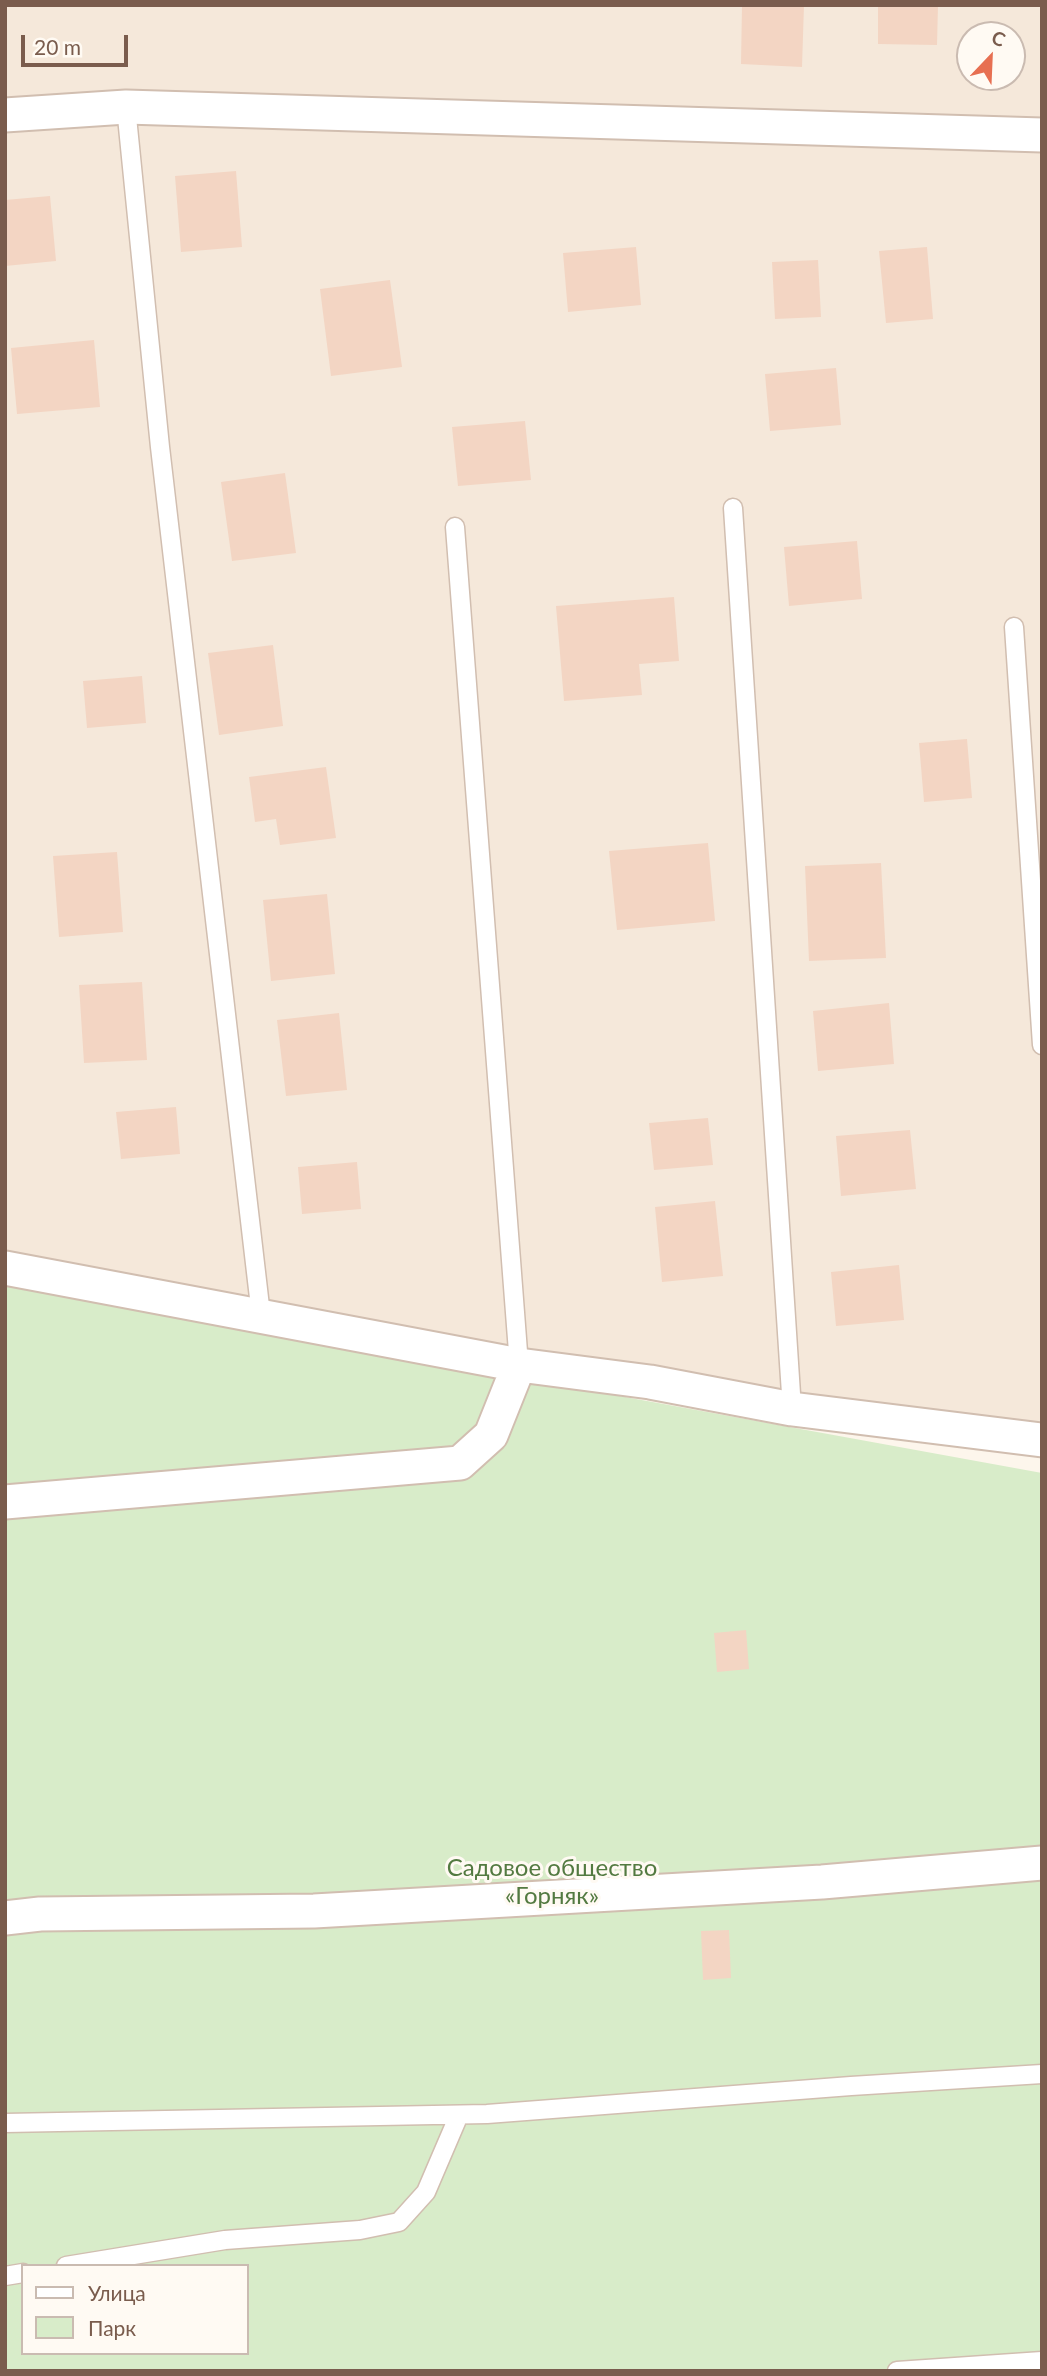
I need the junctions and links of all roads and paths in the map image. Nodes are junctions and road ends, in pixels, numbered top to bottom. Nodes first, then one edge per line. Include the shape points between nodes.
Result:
1 (126, 107) junction
2 (5, 115) edge
3 (1042, 135) edge
4 (733, 508) dead end
5 (456, 527) dead end
6 (1014, 627) dead end
7 (1042, 1045) edge
8 (5, 1268) edge
9 (261, 1315) junction
10 (519, 1365) junction
11 (792, 1409) junction
12 (1042, 1440) edge
13 (5, 1503) edge
14 (1042, 1863) edge
15 (5, 1918) edge
16 (1042, 2074) edge
17 (459, 2115) junction
18 (5, 2123) edge
19 (78, 2264) edge
20 (1042, 2361) edge
21 (897, 2371) edge

1 - 2 street
1 - 3 street
1 - 9 lane via 166,502
4 - 11 lane
5 - 10 lane
6 - 7 lane
8 - 9 street
9 - 10 street
10 - 11 street via 650,1382
10 - 13 street via 491,1435 460,1462
11 - 12 street
14 - 15 street via 822,1882 314,1911
16 - 17 lane
17 - 18 lane
17 - 19 lane via 426,2192 399,2222 360,2230 225,2240
20 - 21 lane

